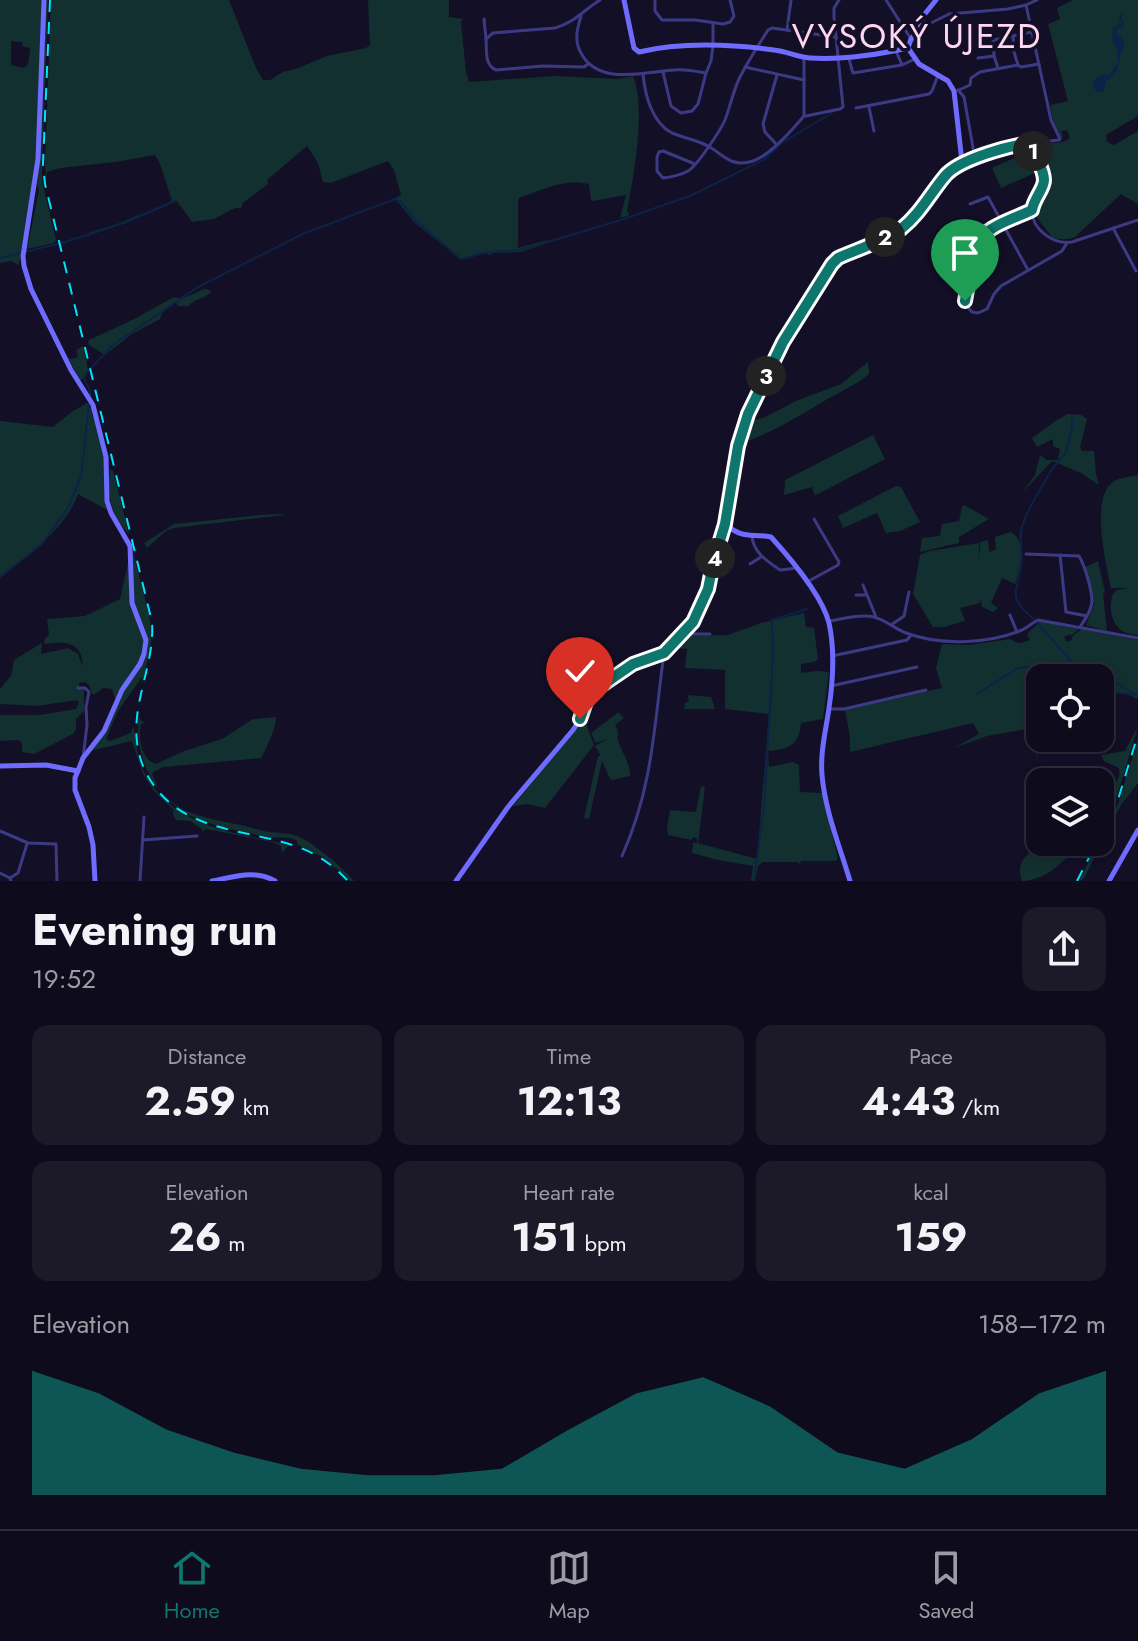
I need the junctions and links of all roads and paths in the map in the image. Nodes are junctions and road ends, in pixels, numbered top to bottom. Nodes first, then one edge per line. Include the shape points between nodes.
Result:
1 (44, 0) edge
2 (600, 0) edge
3 (624, 0) edge
4 (655, 0) edge
5 (730, 0) edge
6 (791, 0) edge
7 (839, 0) edge
8 (886, 0) edge
9 (936, 0) edge
10 (1037, 0) edge
11 (1026, 5) junction
12 (581, 16) junction
13 (484, 19) dead end
14 (713, 23) junction
15 (919, 29) junction
16 (787, 30) junction
17 (1032, 32) junction
18 (1013, 36) junction
19 (836, 37) junction
20 (486, 39) junction
21 (911, 39) junction
22 (713, 46) junction
23 (908, 48) junction
24 (756, 49) junction
25 (896, 51) junction
26 (994, 56) junction
27 (804, 57) junction
28 (838, 57) junction
29 (849, 57) junction
30 (978, 58) dead end
31 (915, 59) junction
32 (588, 64) junction
33 (1039, 64) junction
34 (902, 65) junction
35 (1018, 65) junction
36 (745, 67) junction
37 (998, 68) junction
38 (663, 72) junction
39 (706, 73) junction
40 (643, 74) junction
41 (777, 75) junction
42 (938, 75) junction
43 (804, 80) junction
44 (956, 90) junction
45 (869, 106) junction
46 (856, 108) dead end
47 (804, 116) junction
48 (969, 123) junction
49 (957, 125) junction
50 (874, 131) dead end
51 (1032, 143) junction
52 (776, 144) junction
53 (709, 146) junction
54 (975, 159) junction
55 (695, 164) junction
56 (959, 166) junction
57 (970, 204) dead end
58 (1032, 210) junction
59 (1138, 220) edge
60 (1003, 224) junction
61 (1113, 228) junction
62 (1067, 243) junction
63 (1028, 270) junction
64 (1136, 271) edge
65 (814, 519) dead end
66 (725, 524) junction
67 (752, 537) junction
68 (1060, 555) junction
69 (761, 557) junction
70 (1025, 560) dead end
71 (750, 564) dead end
72 (797, 568) junction
73 (807, 582) junction
74 (863, 585) dead end
75 (909, 592) dead end
76 (856, 595) dead end
77 (866, 595) junction
78 (1010, 615) dead end
79 (1087, 616) junction
80 (876, 617) junction
81 (828, 621) junction
82 (891, 625) junction
83 (1080, 627) junction
84 (1017, 632) junction
85 (682, 634) junction
86 (710, 634) dead end
87 (911, 635) junction
88 (1138, 638) edge
89 (664, 653) junction
90 (832, 656) junction
91 (917, 667) dead end
92 (831, 686) junction
93 (78, 688) dead end
94 (926, 690) dead end
95 (829, 709) junction
96 (83, 758) junction
97 (0, 766) edge
98 (78, 771) junction
99 (144, 817) dead end
100 (1138, 830) edge
101 (0, 831) edge
102 (197, 836) dead end
103 (143, 840) junction
104 (28, 843) junction
105 (622, 856) dead end
106 (0, 873) edge
107 (11, 880) edge
108 (57, 881) edge
109 (95, 881) edge
110 (140, 881) edge
111 (212, 881) edge
112 (275, 881) edge
113 (456, 881) edge
114 (850, 881) edge
115 (1109, 881) edge

1 - 96 street via 38,159 24,266 40,309 93,405 106,457 107,501 131,552 131,595 145,634 140,664
2 - 12 street
3 - 22 street via 636,51
4 - 14 street via 662,20
5 - 14 street via 733,18 726,24
6 - 16 street
7 - 19 street via 834,8
8 - 21 street
9 - 15 street
10 - 11 street
11 - 15 street via 949,14
11 - 17 street
12 - 20 street via 559,27 490,34
12 - 32 street via 577,44
13 - 20 street
14 - 22 street
15 - 21 street
16 - 19 street
16 - 24 street via 770,28
17 - 18 street
17 - 33 street
18 - 26 street via 993,40
18 - 35 street
19 - 28 street
20 - 32 street via 488,62 496,70
21 - 23 street
22 - 24 street
22 - 39 street
23 - 25 street
23 - 31 street
24 - 27 street
24 - 36 street
25 - 29 street
25 - 34 street
26 - 30 street
26 - 37 street
27 - 28 street
27 - 43 street
28 - 29 street
28 - 47 street via 843,107
29 - 34 street via 853,73
31 - 34 street
31 - 42 street
32 - 40 street via 606,73
33 - 35 street
33 - 51 street via 1051,120 1061,139
35 - 37 street
36 - 41 street
36 - 53 street
37 - 44 street via 980,72 970,85
38 - 39 street
38 - 39 street via 671,106 685,113 697,106
38 - 40 street
40 - 53 street via 662,127
41 - 43 street
41 - 52 street via 763,124
42 - 44 street
42 - 45 street via 929,94
43 - 47 street
44 - 48 street via 964,97
44 - 49 street
45 - 46 street
45 - 50 street
47 - 52 street
48 - 49 street
48 - 54 street
49 - 56 street
51 - 54 street
51 - 58 street via 1044,183
52 - 53 street via 760,158 743,162 725,159
53 - 55 street
54 - 56 street
55 - 55 street via 663,178 657,171 657,157 663,151
56 - 66 street via 896,232 834,261 794,323 742,432
57 - 60 street via 988,197
58 - 60 street
58 - 62 street via 1045,235
59 - 61 street
60 - 63 street
60 - 63 street via 976,242 965,304 972,312 984,311 999,288
61 - 62 street
61 - 64 street
62 - 63 street
65 - 73 street via 839,562
66 - 67 street
66 - 85 street via 704,600
67 - 69 street
67 - 72 street via 771,537
68 - 70 street via 1026,553
68 - 79 street via 1066,612
68 - 79 street via 1081,559 1092,602
69 - 71 street
69 - 72 street via 780,570
72 - 73 street
73 - 81 street
74 - 77 street
75 - 82 street via 904,616
76 - 77 street
77 - 80 street
78 - 84 street
79 - 83 street
80 - 81 street
80 - 82 street
81 - 90 street
82 - 87 street
83 - 84 street via 1038,620
83 - 88 street
84 - 87 street via 967,642
85 - 86 street
85 - 89 street
87 - 90 street
89 - 105 street via 646,787
89 - 113 street via 633,664 588,696 573,730 508,807
90 - 92 street
91 - 92 street
92 - 95 street
93 - 96 street via 89,692
94 - 95 street
95 - 114 street via 822,776
96 - 98 street
97 - 98 street
98 - 109 street via 75,790 93,845
99 - 103 street
100 - 115 street
101 - 104 street
102 - 103 street
103 - 110 street
104 - 107 street
104 - 108 street via 56,844
106 - 107 street
111 - 112 street via 253,874

